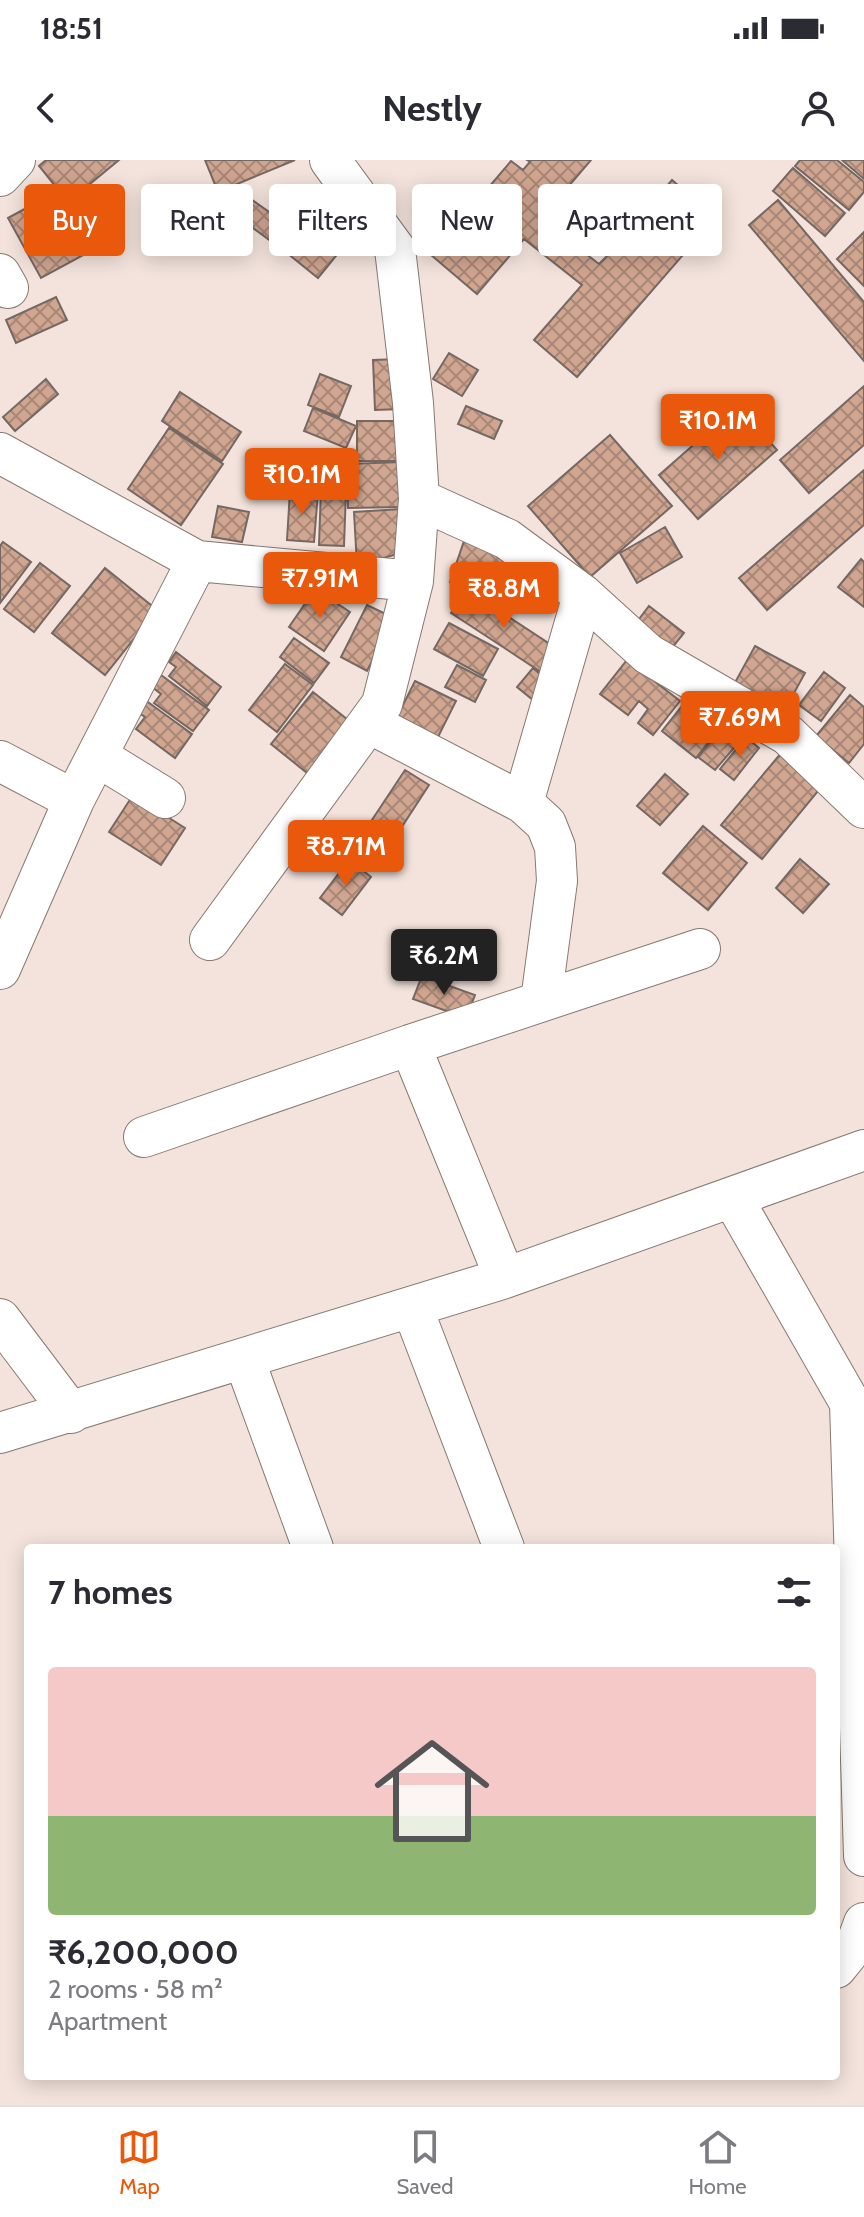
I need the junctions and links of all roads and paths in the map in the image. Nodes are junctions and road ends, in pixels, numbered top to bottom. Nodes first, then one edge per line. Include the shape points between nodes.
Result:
1 (15, 160) edge
2 (330, 160) edge
3 (0, 176) edge
4 (0, 453) edge
5 (419, 499) junction
6 (197, 561) junction
7 (413, 581) junction
8 (583, 595) junction
9 (369, 723) junction
10 (97, 756) junction
11 (0, 761) edge
12 (165, 798) dead end
13 (74, 800) junction
14 (523, 803) junction
15 (864, 808) edge
16 (210, 940) dead end
17 (700, 949) dead end
18 (0, 969) edge
19 (541, 1001) junction
20 (410, 1045) junction
21 (144, 1137) dead end
22 (864, 1150) edge
23 (732, 1197) junction
24 (505, 1278) junction
25 (412, 1307) junction
26 (0, 1319) edge
27 (244, 1359) junction
28 (71, 1413) junction
29 (0, 1433) edge
30 (312, 1544) edge
31 (502, 1544) edge
32 (864, 1856) edge
33 (864, 1923) edge
34 (840, 1966) edge

1 - 3 street
2 - 5 street via 395,249
4 - 6 street
5 - 7 street
5 - 8 street via 507,539
6 - 7 street
6 - 10 street
7 - 9 street via 382,704
8 - 14 street
8 - 15 street via 648,654 788,735
9 - 14 street
9 - 16 street
10 - 12 street
10 - 13 street
11 - 13 street
13 - 18 street
14 - 19 street via 546,824 555,847 557,881
17 - 19 street
19 - 20 street
20 - 21 street
20 - 24 street
22 - 23 street
23 - 24 street
23 - 32 street via 850,1403
24 - 25 street
25 - 27 street
25 - 31 street
26 - 28 street
27 - 28 street
27 - 30 street
28 - 29 street
33 - 34 street

